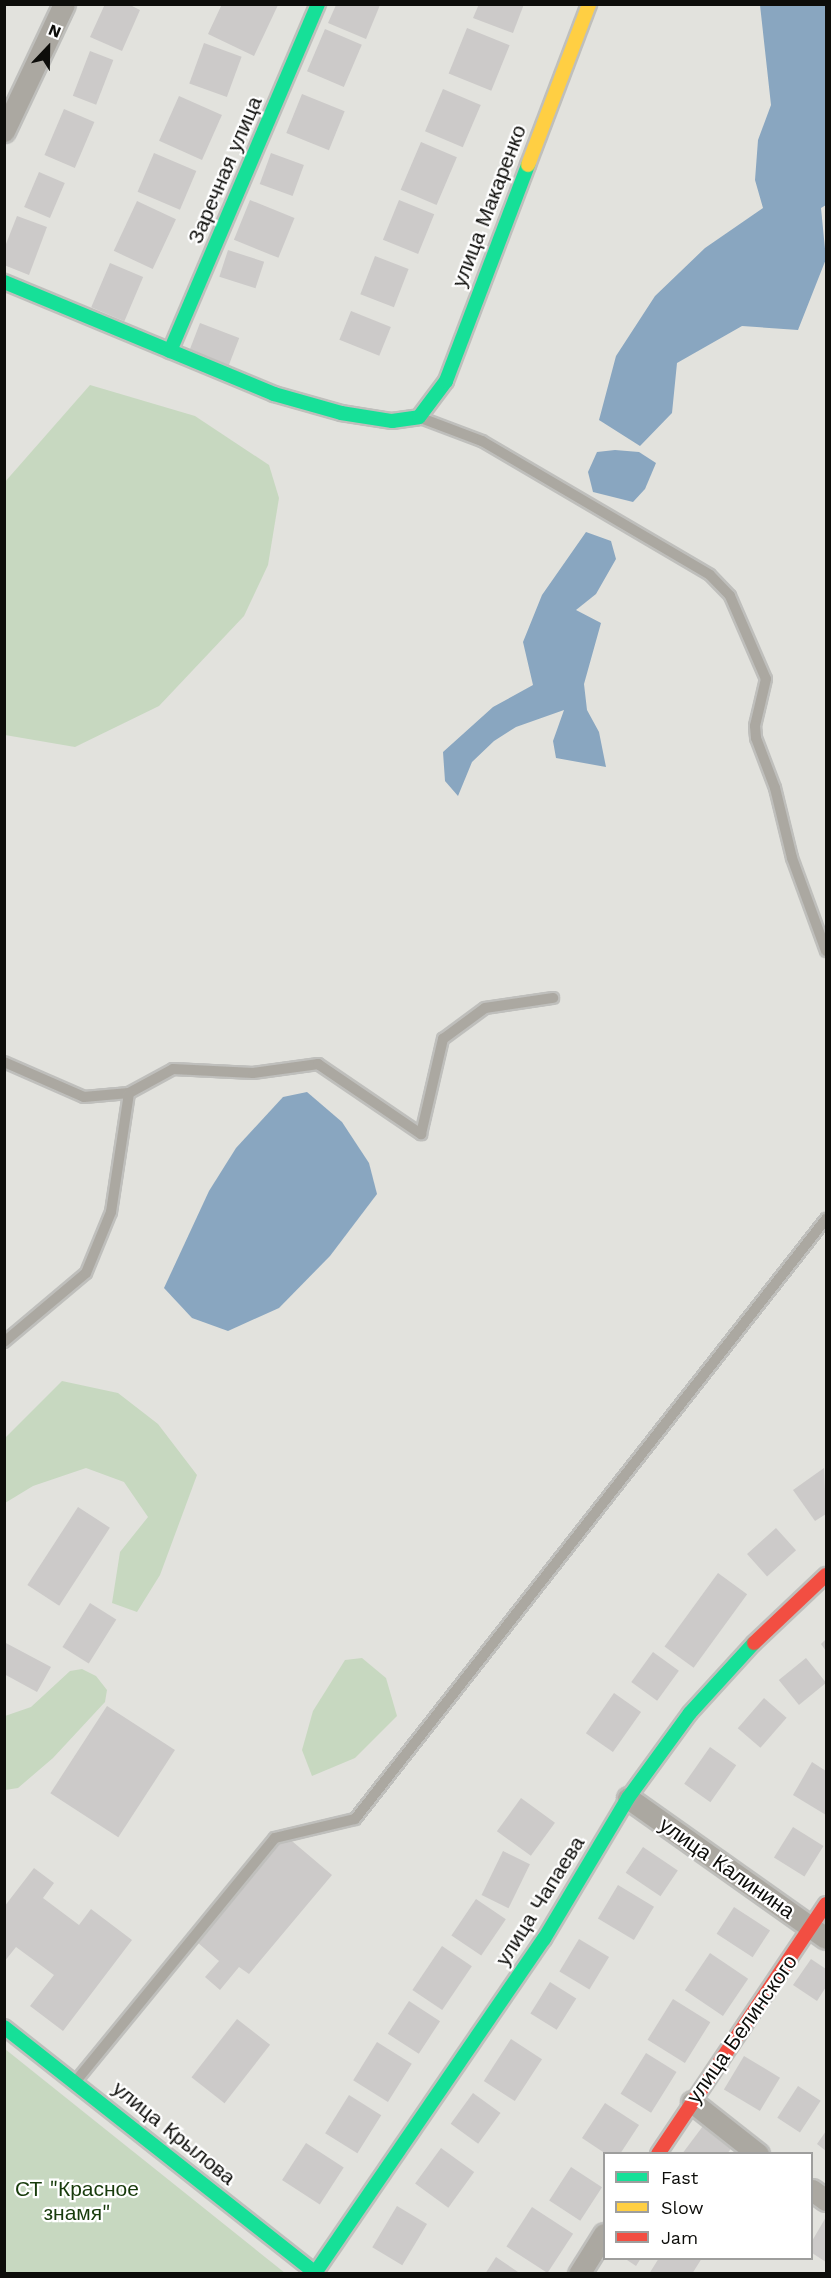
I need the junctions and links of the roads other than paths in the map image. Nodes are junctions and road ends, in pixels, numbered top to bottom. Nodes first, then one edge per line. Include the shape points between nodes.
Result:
1 (64, 4) edge
2 (318, 4) edge
3 (589, 4) edge
4 (4, 130) edge
5 (7, 290) edge
6 (170, 351) junction
7 (419, 417) junction
8 (826, 951) edge
9 (553, 998) dead end
10 (4, 1062) edge
11 (129, 1093) junction
12 (826, 1219) edge
13 (4, 1342) edge
14 (826, 1575) edge
15 (628, 1798) junction
16 (826, 1904) edge
17 (819, 1933) edge
18 (4, 2027) edge
19 (76, 2082) junction
20 (692, 2102) junction
21 (659, 2152) edge
22 (755, 2152) edge
23 (813, 2191) edge
24 (826, 2200) edge
25 (603, 2236) edge
26 (316, 2273) edge
27 (579, 2274) edge

1 - 4 street
2 - 6 street, Заречная улица
3 - 7 street, улица Макаренко via 446,381
5 - 6 street
6 - 7 street via 274,394 341,413 392,422
7 - 8 lane via 482,441 710,575 730,596 766,679 756,738 775,788 792,858
9 - 11 lane via 485,1008 443,1039 421,1134 318,1064 253,1073 173,1069
10 - 11 lane via 84,1097
11 - 13 lane via 111,1212 86,1273
12 - 19 lane via 355,1820 275,1838
14 - 15 street, улица Чапаева via 731,1665 690,1713
15 - 17 street, улица Калинина
15 - 26 street, улица Чапаева via 544,1938
16 - 17 street, улица Белинского
17 - 20 street, улица Белинского
18 - 19 street, улица Крылова
19 - 26 street, улица Крылова
20 - 21 street, улица Белинского
20 - 22 street
23 - 24 street
25 - 27 street

